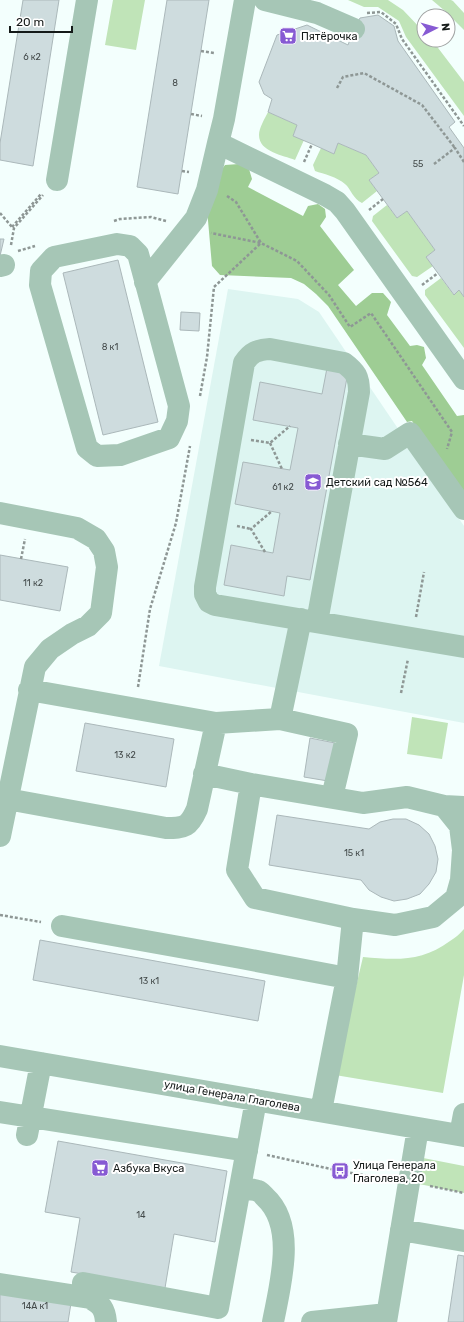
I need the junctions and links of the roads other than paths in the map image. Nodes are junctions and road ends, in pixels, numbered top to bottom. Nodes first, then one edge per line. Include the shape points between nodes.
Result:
1 (87, 0) edge
2 (245, 0) edge
3 (265, 0) edge
4 (351, 28) road end
5 (218, 143) junction
6 (57, 178) road end
7 (145, 282) junction
8 (464, 379) edge
9 (349, 444) junction
10 (464, 509) edge
11 (0, 513) edge
12 (309, 620) junction
13 (464, 647) edge
14 (29, 690) junction
15 (280, 719) junction
16 (216, 722) junction
17 (9, 747) edge
18 (204, 774) junction
19 (251, 784) junction
20 (332, 797) junction
21 (7, 799) junction
22 (454, 807) edge
23 (0, 836) edge
24 (353, 919) junction
25 (62, 926) road end
26 (347, 978) junction
27 (0, 1056) edge
28 (41, 1063) junction
29 (256, 1100) junction
30 (321, 1111) junction
31 (0, 1112) edge
32 (464, 1114) edge
33 (29, 1126) junction
34 (418, 1128) junction
35 (462, 1136) edge
36 (247, 1151) junction
37 (240, 1188) junction
38 (401, 1230) junction
39 (464, 1241) edge
40 (83, 1283) dead end
41 (0, 1284) edge
42 (386, 1318) edge
43 (106, 1322) edge
44 (274, 1322) edge
45 (312, 1322) edge

1 - 6 street
2 - 5 street
3 - 4 street via 317,13
5 - 7 street via 207,190 196,218
5 - 8 street via 336,202 345,211
7 - 7 street via 179,406 177,421 169,438 120,455 97,456 87,448 40,285 41,271 54,257 117,244 130,246 138,254
9 - 10 street via 385,449 410,433
9 - 12 street
9 - 12 street via 359,392 359,381 354,370 344,363 270,349 260,349 249,355 244,363 205,594 209,602 215,605
11 - 14 street via 77,528 96,539 104,551 107,567 101,613 88,626 50,649 35,667
12 - 13 street
12 - 15 street
14 - 16 street
14 - 17 street
15 - 16 street
15 - 20 street via 347,734
16 - 18 street
17 - 21 street
18 - 19 street
18 - 21 street via 193,818 186,826 176,828
19 - 20 street
19 - 24 street via 237,870 255,898
20 - 22 street via 363,803 407,797
21 - 23 street
22 - 24 street via 463,850 461,880 456,898 433,917 395,925
24 - 26 street
25 - 26 street
26 - 30 street
27 - 28 street, улица Генерала Глаголева
28 - 29 street, улица Генерала Глаголева
28 - 33 street
29 - 30 street, улица Генерала Глаголева
29 - 36 street
30 - 34 street, улица Генерала Глаголева
31 - 33 street
32 - 35 street
33 - 36 street
34 - 35 street, улица Генерала Глаголева
34 - 38 street
36 - 37 street
37 - 40 street via 218,1308
37 - 44 street via 259,1191 272,1203 280,1218 283,1267
38 - 39 street
38 - 42 street
41 - 43 street via 90,1298 105,1312
42 - 45 street

